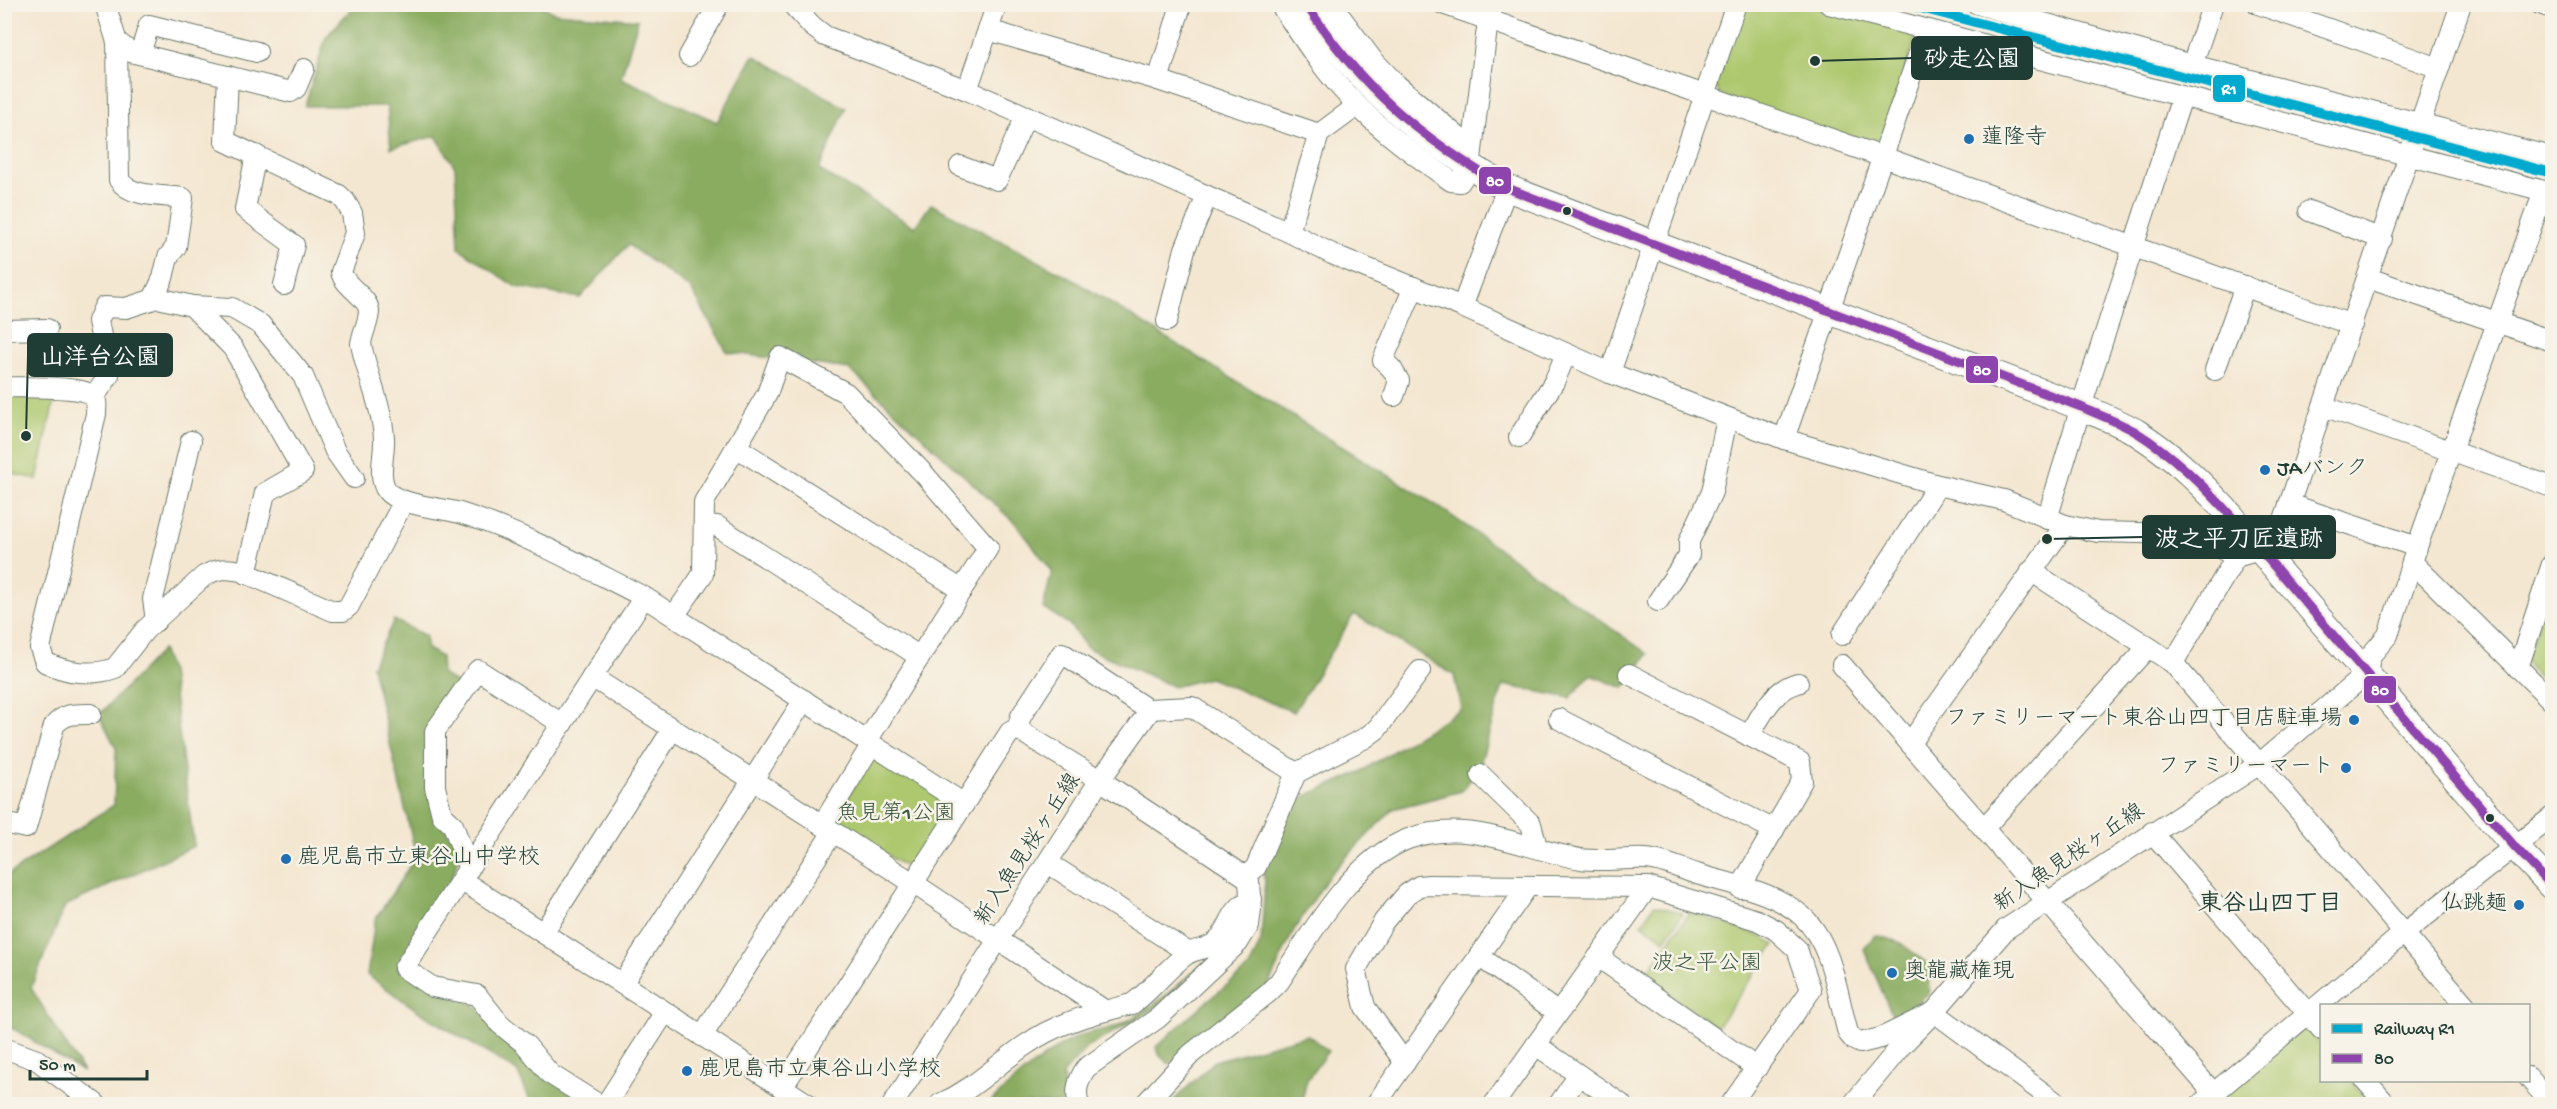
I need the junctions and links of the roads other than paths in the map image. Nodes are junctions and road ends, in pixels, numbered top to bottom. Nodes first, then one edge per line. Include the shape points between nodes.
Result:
1 (105, 4) edge
2 (719, 4) edge
3 (997, 4) edge
4 (1280, 4) edge
5 (1306, 4) edge
6 (1331, 4) edge
7 (1443, 4) edge
8 (1736, 4) edge
9 (1829, 4) edge
10 (1977, 4) edge
11 (2212, 4) edge
12 (2258, 4) edge
13 (2461, 4) edge
14 (2540, 4) edge
15 (793, 5) edge
16 (1181, 5) edge
17 (2553, 8) edge
18 (1491, 12) edge
19 (988, 30) junction
20 (1927, 30) junction
21 (117, 42) junction
22 (257, 52) dead end
23 (140, 54) junction
24 (689, 56) dead end
25 (2192, 65) junction
26 (2439, 68) junction
27 (304, 69) dead end
28 (228, 76) junction
29 (1158, 80) junction
30 (967, 90) junction
31 (1705, 95) junction
32 (2182, 97) junction
33 (1357, 106) junction
34 (1026, 116) junction
35 (2421, 124) junction
36 (1319, 134) junction
37 (256, 155) junction
38 (1883, 157) junction
39 (2410, 157) junction
40 (2553, 157) edge
41 (1466, 163) junction
42 (960, 166) dead end
43 (1507, 188) junction
44 (2548, 192) edge
45 (1207, 196) junction
46 (2309, 211) dead end
47 (1289, 232) junction
48 (2382, 239) junction
49 (1654, 244) junction
50 (2134, 246) junction
51 (2368, 278) junction
52 (284, 285) dead end
53 (2245, 286) junction
54 (1414, 287) junction
55 (154, 297) junction
56 (192, 306) junction
57 (1462, 307) junction
58 (1829, 310) junction
59 (1167, 321) dead end
60 (2498, 322) junction
61 (2352, 325) junction
62 (47, 329) dead end
63 (4, 330) edge
64 (2553, 341) edge
65 (1566, 354) junction
66 (2215, 370) dead end
67 (1610, 374) junction
68 (4, 387) edge
69 (1394, 396) dead end
70 (94, 398) junction
71 (2323, 406) junction
72 (2081, 407) junction
73 (1727, 418) junction
74 (1520, 437) dead end
75 (1784, 439) junction
76 (191, 441) dead end
77 (736, 447) junction
78 (2452, 452) junction
79 (354, 477) dead end
80 (1938, 485) junction
81 (2553, 487) edge
82 (404, 501) junction
83 (2289, 504) junction
84 (2056, 522) junction
85 (704, 525) junction
86 (2248, 553) junction
87 (2415, 555) junction
88 (2552, 567) edge
89 (2031, 571) junction
90 (246, 574) junction
91 (962, 590) junction
92 (644, 597) junction
93 (1658, 601) dead end
94 (674, 616) junction
95 (156, 621) junction
96 (1842, 635) dead end
97 (2148, 647) junction
98 (920, 657) junction
99 (2173, 663) junction
100 (1842, 665) dead end
101 (2518, 668) junction
102 (1420, 671) dead end
103 (1629, 674) dead end
104 (2366, 674) junction
105 (592, 677) junction
106 (1798, 683) dead end
107 (804, 700) junction
108 (2553, 701) edge
109 (1151, 709) junction
110 (91, 714) dead end
111 (1560, 719) dead end
112 (562, 724) junction
113 (1017, 729) junction
114 (672, 730) junction
115 (1749, 736) junction
116 (870, 742) junction
117 (1910, 743) junction
118 (2258, 765) junction
119 (1296, 773) junction
120 (1481, 775) dead end
121 (1100, 780) junction
122 (752, 781) junction
123 (964, 804) junction
124 (2553, 817) edge
125 (4, 823) edge
126 (1984, 828) junction
127 (827, 829) junction
128 (1774, 830) junction
129 (2152, 832) junction
130 (1537, 847) junction
131 (2515, 847) junction
132 (1048, 863) junction
133 (465, 875) junction
134 (1246, 877) junction
135 (913, 883) junction
136 (1528, 886) junction
137 (2553, 886) edge
138 (1648, 887) junction
139 (1740, 888) junction
140 (1251, 899) junction
141 (2047, 901) junction
142 (543, 933) junction
143 (2404, 933) junction
144 (998, 941) junction
145 (1188, 953) junction
146 (1479, 956) junction
147 (1598, 957) junction
148 (1834, 980) junction
149 (622, 984) junction
150 (1811, 990) junction
151 (2321, 1004) edge
152 (2465, 1004) edge
153 (2320, 1005) edge
154 (1104, 1010) junction
155 (665, 1012) junction
156 (1934, 1012) junction
157 (1558, 1013) junction
158 (2308, 1015) junction
159 (2320, 1028) edge
160 (702, 1036) junction
161 (1536, 1045) junction
162 (4, 1048) edge
163 (1405, 1063) junction
164 (1756, 1068) junction
165 (1579, 1075) junction
166 (2530, 1078) edge
167 (2367, 1082) edge
168 (782, 1088) junction
169 (2207, 1099) edge
170 (1617, 1103) edge
171 (96, 1104) edge
172 (598, 1104) edge
173 (606, 1104) edge
174 (808, 1104) edge
175 (893, 1104) edge
176 (940, 1104) edge
177 (1079, 1104) edge
178 (1145, 1104) edge
179 (1376, 1104) edge
180 (1494, 1104) edge
181 (1559, 1104) edge
182 (1731, 1104) edge
183 (1854, 1104) edge
184 (2058, 1104) edge
185 (2386, 1104) edge
186 (2552, 1104) edge

1 - 21 street
2 - 24 street
3 - 19 street
4 - 33 street via 1318,60
5 - 41 main road via 1345,59 1390,107
6 - 41 street via 1397,86 1464,142
7 - 18 street
8 - 31 street
9 - 20 street
10 - 25 street
11 - 25 street
12 - 26 street
13 - 26 street
14 - 17 street
15 - 30 street via 825,36
16 - 29 street
18 - 31 street
18 - 41 street
19 - 29 street
19 - 30 street
20 - 32 street
20 - 38 street
21 - 23 street via 122,48
21 - 55 street via 118,180 131,191 183,198 176,247 168,257
22 - 23 street via 149,25
23 - 28 street
25 - 35 street
26 - 35 street
27 - 28 street via 291,92
28 - 37 street via 225,141
29 - 36 street
30 - 34 street
31 - 38 street
31 - 49 street
32 - 39 street
32 - 50 street
33 - 36 street
33 - 41 street via 1401,145 1451,181 1460,182
34 - 42 street via 997,180
34 - 45 street
35 - 39 street
35 - 40 street
36 - 47 street
37 - 52 street via 245,209 294,245
37 - 82 street via 339,195 352,213 356,232 341,272 369,309 361,344 382,426 381,478 389,494
38 - 50 street
38 - 58 street
39 - 44 street
39 - 48 street
41 - 43 main road
43 - 49 main road
43 - 57 street
44 - 60 street
45 - 47 street
45 - 59 street via 1185,249
46 - 48 street
47 - 54 street
48 - 51 street
49 - 58 main road
49 - 67 street
50 - 53 street
50 - 72 street
51 - 60 street
51 - 61 street
53 - 61 street
53 - 66 street
54 - 57 street
54 - 69 street via 1383,360 1399,381
55 - 56 street
55 - 70 street via 126,308 104,307 98,321 109,375
56 - 79 street via 232,308 261,325 303,376 335,451
56 - 90 street via 233,348 303,471 265,493
57 - 65 street
58 - 72 main road
58 - 75 street
60 - 64 street
60 - 78 street
61 - 71 street
62 - 63 street
65 - 67 street
65 - 74 street via 1554,382
67 - 73 street
68 - 70 street via 79,390
70 - 95 street via 96,414 40,655 55,667 88,673 109,670
71 - 78 street
71 - 83 street
72 - 84 street
72 - 86 main road via 2134,431 2198,479
73 - 75 street
73 - 93 street via 1712,492 1689,541 1689,555
75 - 80 street
76 - 95 street via 153,600
77 - 85 street via 704,502
77 - 91 street
77 - 91 street via 767,394 780,357 846,393 988,548
78 - 81 street
78 - 87 street
80 - 84 street via 2004,500
80 - 96 street
82 - 90 street via 343,611 333,611
82 - 92 street via 478,519
83 - 86 street via 2278,537
83 - 87 street
84 - 86 street via 2098,532 2180,534
84 - 89 street
85 - 94 street via 703,574
85 - 98 street via 717,526
86 - 99 street
86 - 104 main road
87 - 101 street
87 - 104 street via 2388,635 2371,655
88 - 101 street
89 - 97 street
89 - 117 street
90 - 95 street via 227,568 215,570
91 - 98 street
92 - 94 street
92 - 105 street
94 - 107 street
97 - 99 street
97 - 126 street
98 - 116 street
99 - 118 street
100 - 117 street
101 - 108 street
102 - 119 street via 1377,729
103 - 115 street
104 - 118 street, 新入魚見桜ヶ丘線
104 - 131 main road
105 - 112 street
105 - 114 street
106 - 115 street via 1788,686 1769,703
107 - 116 street
107 - 122 street
109 - 113 street via 1062,653 1021,716
109 - 119 street via 1192,707
109 - 121 street
110 - 125 street via 67,716 54,726 26,828
111 - 128 street
112 - 133 street
112 - 133 street via 478,670 435,731 435,788 442,815 453,825
113 - 121 street
113 - 123 street via 1010,732
114 - 122 street
114 - 142 street
115 - 128 street via 1800,762 1802,781
116 - 123 street
116 - 127 street
117 - 126 street
118 - 129 street, 新入魚見桜ヶ丘線
118 - 143 street
119 - 134 street via 1256,867
120 - 130 street via 1531,824
121 - 132 street, 新入魚見桜ヶ丘線
121 - 134 street, 新入魚見桜ヶ丘線
122 - 127 street
122 - 149 street
123 - 135 street
124 - 131 street
126 - 141 street
127 - 135 street
127 - 160 street
128 - 139 street
129 - 141 street, 新入魚見桜ヶ丘線
129 - 158 street
130 - 139 street, 新入魚見桜ヶ丘線 via 1596,861 1656,861
130 - 178 street, 新入魚見桜ヶ丘線 via 1481,832 1457,831 1420,836 1387,850 1356,875 1268,993 1191,1054
131 - 137 main road
131 - 143 street
132 - 144 street, 新入魚見桜ヶ丘線
132 - 145 street
133 - 142 street
133 - 172 street via 404,968 432,987 477,995 549,1074
134 - 140 street
135 - 144 street
135 - 168 street
136 - 138 street
136 - 146 street
136 - 163 street via 1419,886 1384,921 1356,969 1365,1007
138 - 147 street
138 - 150 street via 1757,920 1776,930 1797,949
139 - 148 street, 新入魚見桜ヶ丘線 via 1790,906 1804,918 1820,940
140 - 145 street via 1238,907 1217,941 1208,948
140 - 177 street via 1249,924 1238,943 1158,1018 1086,1068 1080,1077
141 - 156 street, 新入魚見桜ヶ丘線 via 2006,929
141 - 169 street
142 - 149 street
143 - 151 street
143 - 152 street
144 - 154 street
144 - 175 street, 新入魚見桜ヶ丘線
145 - 154 street via 1141,998
146 - 157 street
146 - 163 street
147 - 157 street
147 - 164 street
148 - 150 street
148 - 156 street, 新入魚見桜ヶ丘線 via 1848,1033 1860,1043 1881,1038
149 - 155 street
150 - 164 street
153 - 158 street
154 - 176 street via 1065,1021 1037,1037 972,1088
155 - 160 street
155 - 173 street
156 - 183 street
156 - 184 street
157 - 161 street
158 - 159 street
158 - 169 street
160 - 168 street
161 - 165 street
161 - 180 street
162 - 171 street via 37,1060
163 - 179 street
164 - 182 street
165 - 170 street
165 - 181 street
166 - 186 street
167 - 185 street
168 - 174 street

